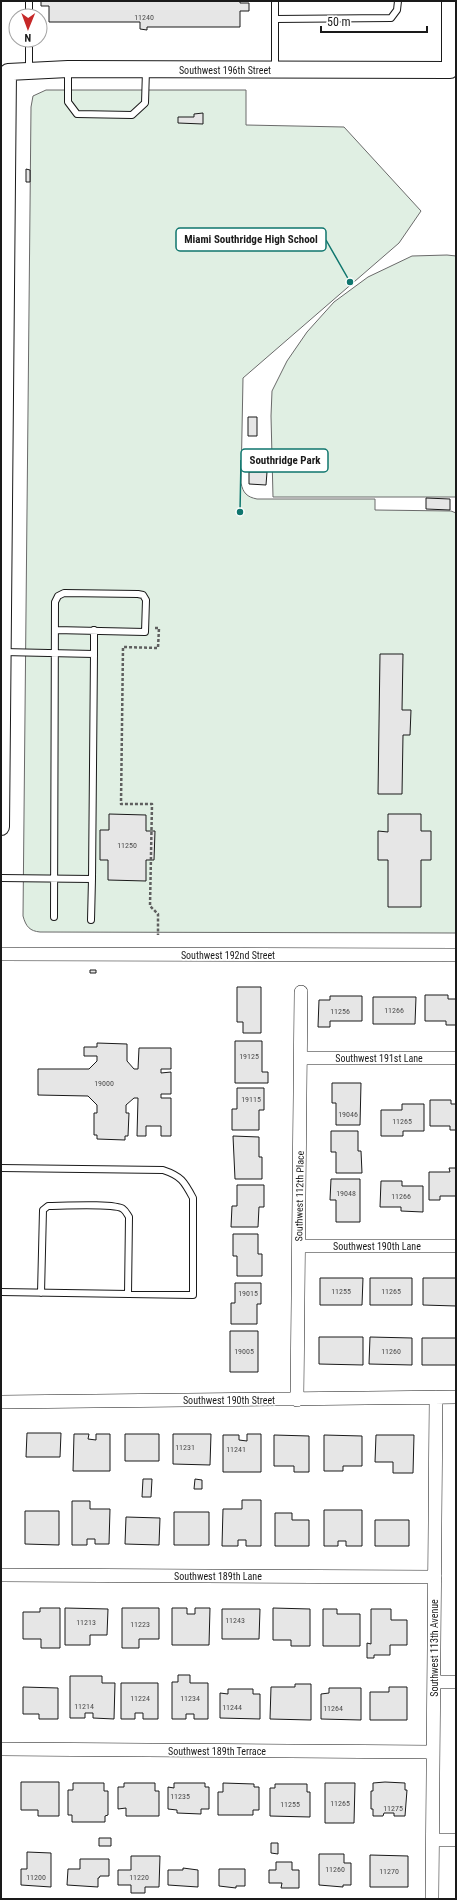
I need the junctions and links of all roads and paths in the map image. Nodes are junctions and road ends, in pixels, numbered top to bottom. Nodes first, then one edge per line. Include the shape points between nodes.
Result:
1 (275, 1) edge
2 (398, 1) edge
3 (450, 1) edge
4 (275, 19) junction
5 (29, 48) edge
6 (68, 69) junction
7 (146, 70) junction
8 (275, 70) junction
9 (29, 71) junction
10 (4, 72) edge
11 (3, 351) edge
12 (153, 628) dead end
13 (55, 630) junction
14 (94, 630) junction
15 (3, 652) junction
16 (56, 653) junction
17 (94, 654) junction
18 (1, 827) edge
19 (1, 878) edge
20 (54, 878) junction
21 (92, 879) junction
22 (54, 917) dead end
23 (91, 920) dead end
24 (158, 935) dead end
25 (1, 954) edge
26 (456, 955) edge
27 (301, 992) dead end
28 (301, 1058) junction
29 (456, 1058) edge
30 (1, 1168) edge
31 (299, 1246) junction
32 (456, 1246) edge
33 (1, 1292) edge
34 (41, 1293) junction
35 (128, 1294) junction
36 (436, 1397) junction
37 (456, 1397) edge
38 (297, 1400) junction
39 (1, 1402) edge
40 (1, 1575) edge
41 (435, 1577) junction
42 (434, 1682) junction
43 (456, 1682) edge
44 (1, 1750) edge
45 (433, 1752) junction
46 (433, 1840) junction
47 (456, 1840) edge
48 (432, 1899) edge

1 - 4 lane
2 - 4 lane via 395,15 391,18
3 - 8 street, Southwest 196th Street via 450,70
4 - 8 lane
5 - 9 lane
6 - 7 street, Southwest 196th Street
6 - 7 lane via 68,102 77,114 132,115 145,103
6 - 9 street, Southwest 196th Street
7 - 8 street, Southwest 196th Street
9 - 10 street, Southwest 196th Street
10 - 11 street
11 - 15 street
12 - 24 path via 158,628 158,648 123,647 121,804 152,804 150,906 158,914
13 - 14 lane
13 - 14 lane via 55,602 58,596 64,593 138,594 146,600 146,632
13 - 16 lane
14 - 17 lane
15 - 16 lane
15 - 18 street
16 - 17 lane
16 - 20 lane
17 - 21 lane
19 - 20 lane
20 - 21 lane
20 - 22 lane
21 - 23 lane
25 - 26 street, Southwest 192nd Street
27 - 28 street, Southwest 112th Place
28 - 29 street, Southwest 191st Lane
28 - 31 street, Southwest 112th Place
30 - 35 lane via 163,1170 177,1174 193,1198 193,1295
31 - 32 street, Southwest 190th Lane
31 - 38 street, Southwest 112th Place
33 - 34 lane
34 - 35 lane
34 - 35 lane via 43,1210 48,1206 86,1206 118,1207 125,1209 129,1216
36 - 37 street, Southwest 190th Street
36 - 38 street, Southwest 190th Street
36 - 41 street, Southwest 113th Avenue
38 - 39 street, Southwest 190th Street
40 - 41 street, Southwest 189th Lane
41 - 42 street, Southwest 113th Avenue
42 - 43 street
42 - 45 street, Southwest 113th Avenue
44 - 45 street, Southwest 189th Terrace
45 - 46 street, Southwest 113th Avenue
46 - 47 street
46 - 48 street, Southwest 113th Avenue

